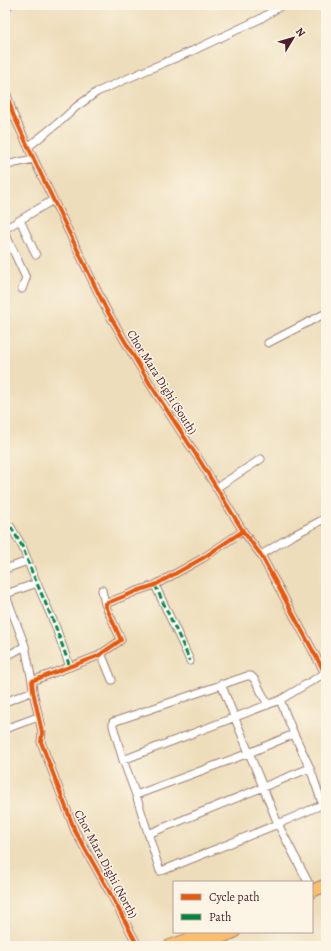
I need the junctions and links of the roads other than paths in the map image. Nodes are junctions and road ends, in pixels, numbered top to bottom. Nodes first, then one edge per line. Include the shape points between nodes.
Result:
1 (9, 5) edge
2 (282, 5) edge
3 (5, 9) edge
4 (5, 88) edge
5 (28, 147) junction
6 (33, 159) junction
7 (5, 167) edge
8 (53, 200) junction
9 (20, 220) junction
10 (5, 229) edge
11 (5, 233) edge
12 (36, 255) dead end
13 (22, 289) dead end
14 (326, 313) edge
15 (268, 343) dead end
16 (261, 459) dead end
17 (216, 488) junction
18 (326, 518) edge
19 (5, 530) edge
20 (243, 531) junction
21 (261, 556) junction
22 (28, 561) junction
23 (5, 569) edge
24 (37, 583) junction
25 (155, 585) junction
26 (102, 590) dead end
27 (5, 594) edge
28 (105, 604) junction
29 (25, 646) junction
30 (101, 653) junction
31 (5, 657) edge
32 (190, 661) dead end
33 (70, 667) junction
34 (326, 674) edge
35 (112, 680) dead end
36 (32, 681) junction
37 (221, 684) junction
38 (33, 691) junction
39 (280, 700) junction
40 (5, 702) edge
41 (268, 705) junction
42 (38, 717) junction
43 (234, 717) junction
44 (5, 728) edge
45 (294, 734) junction
46 (249, 753) junction
47 (123, 760) junction
48 (310, 768) junction
49 (262, 787) junction
50 (136, 795) junction
51 (278, 824) junction
52 (148, 834) junction
53 (306, 881) edge
54 (326, 885) edge
55 (313, 889) edge
56 (313, 891) edge
57 (326, 894) edge
58 (207, 933) edge
59 (231, 933) edge
60 (138, 946) edge
61 (170, 946) edge
62 (196, 946) edge

1 - 3 street
2 - 5 street via 260,19 192,51 97,92
4 - 5 street, Chor Mara Dighi (South)
5 - 6 street, Chor Mara Dighi (South)
6 - 7 street
6 - 8 street, Chor Mara Dighi (South)
8 - 9 street
8 - 17 street, Chor Mara Dighi (South) via 106,309
9 - 10 street
9 - 12 street
11 - 13 street via 26,278
14 - 15 street
16 - 17 street
17 - 20 street, Chor Mara Dighi (South)
18 - 21 street
19 - 22 street via 11,527
20 - 21 street, Chor Mara Dighi (South)
20 - 25 street
21 - 34 street, Chor Mara Dighi (South)
22 - 23 street
22 - 24 street
24 - 27 street
24 - 33 street
25 - 28 street
25 - 32 street
26 - 28 street
27 - 29 street, Chor Mara Dighi (North)
28 - 30 street via 120,640
29 - 31 street
29 - 36 street, Chor Mara Dighi (North)
30 - 33 street
30 - 35 street
33 - 36 street
34 - 39 street
36 - 38 street, Chor Mara Dighi (North)
37 - 41 street via 251,676
37 - 43 street
37 - 47 street via 113,722
38 - 40 street
38 - 42 street, Chor Mara Dighi (North)
39 - 41 street
39 - 45 street
41 - 43 street
42 - 44 street
42 - 60 street, Chor Mara Dighi (North) via 42,732 41,742 75,831
43 - 46 street
43 - 47 street
45 - 46 street
45 - 48 street
46 - 49 street
46 - 50 street
47 - 50 street
48 - 49 street
48 - 51 street via 322,803
49 - 51 street
49 - 52 street
50 - 52 street
51 - 52 street via 160,871
51 - 53 street
54 - 55 highway
56 - 57 highway
58 - 61 highway
59 - 62 highway

